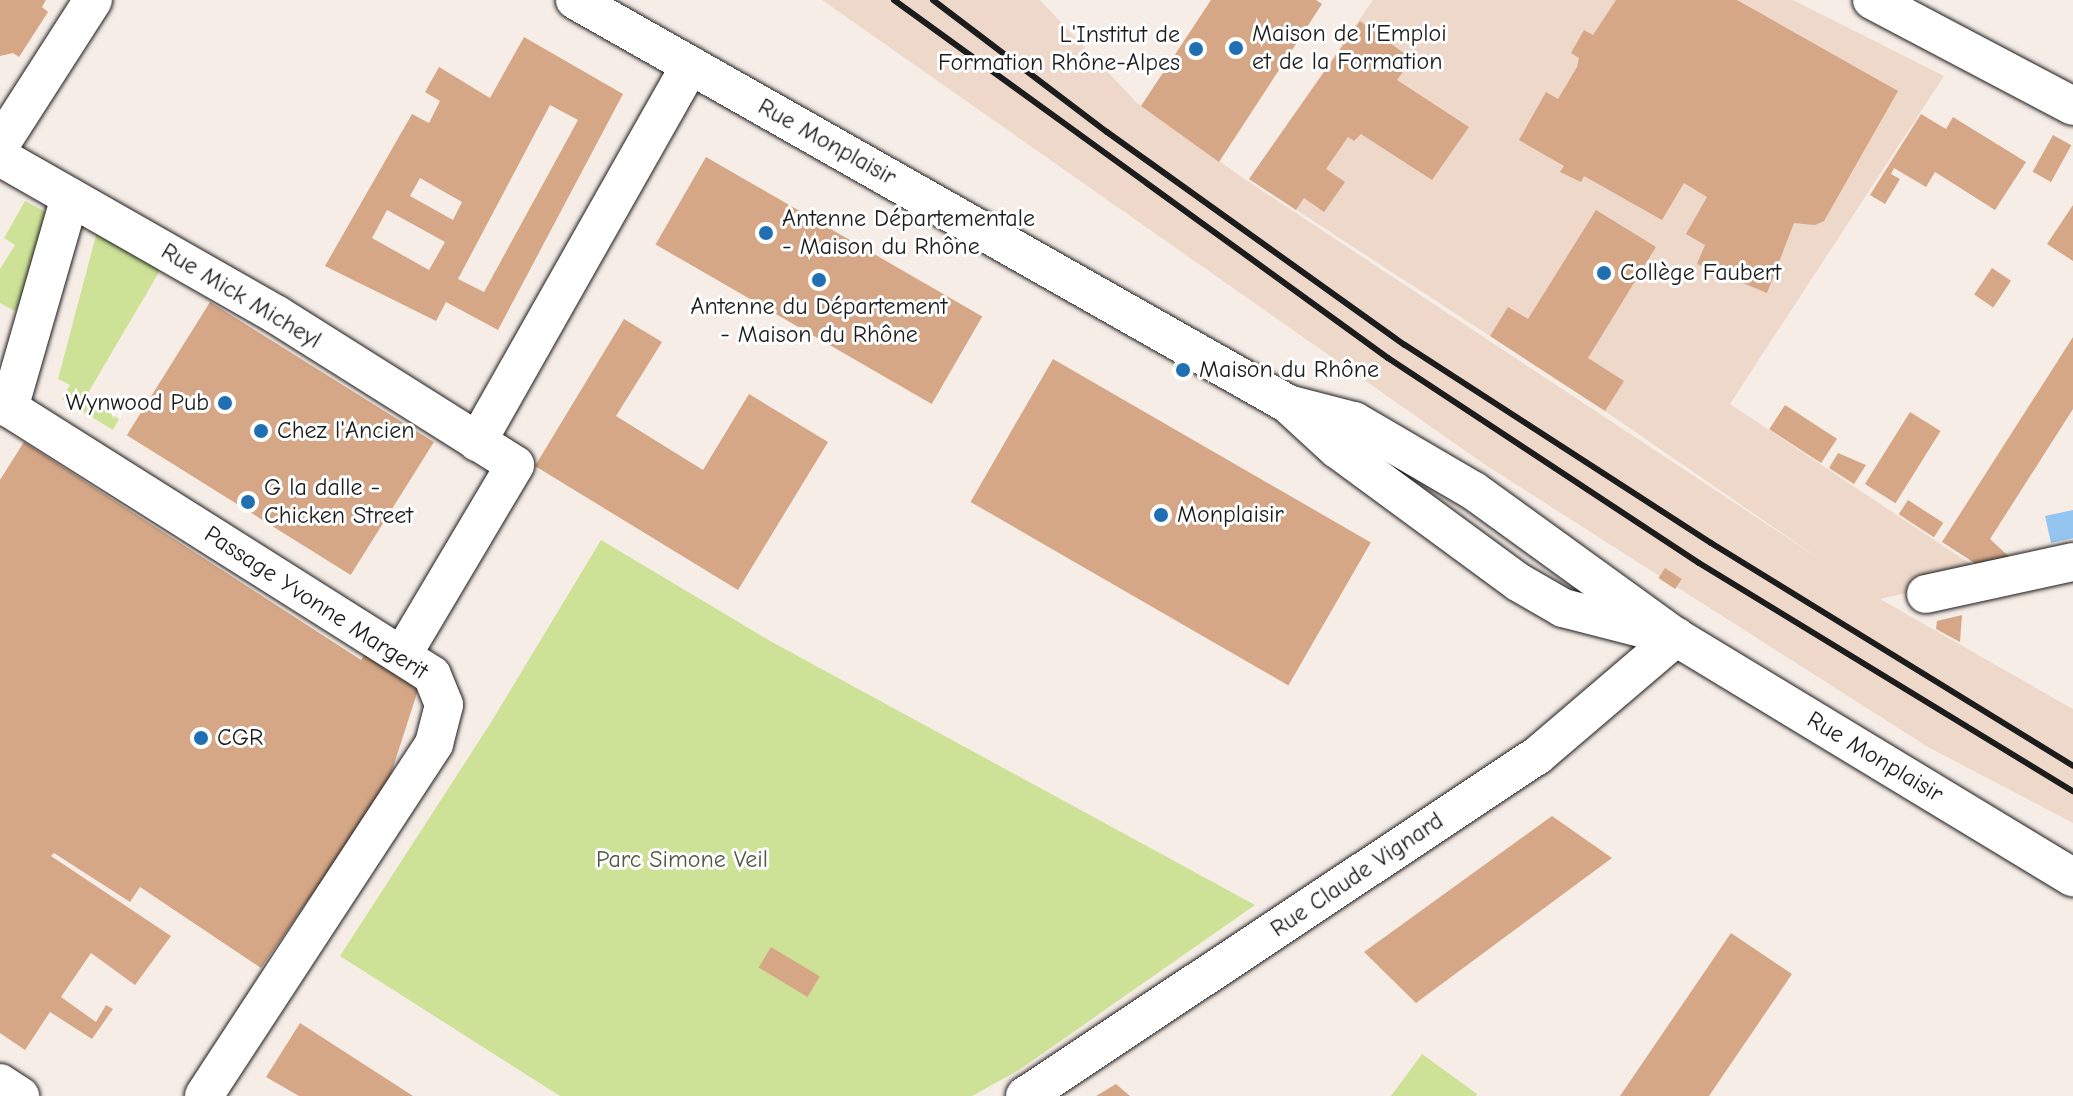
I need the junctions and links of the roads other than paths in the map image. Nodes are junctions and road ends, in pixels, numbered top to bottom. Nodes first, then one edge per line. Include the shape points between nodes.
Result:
1 (93, 0) edge
2 (575, 0) edge
3 (1872, 0) edge
4 (690, 65) junction
5 (2073, 106) edge
6 (0, 145) edge
7 (0, 157) edge
8 (70, 197) junction
9 (15, 329) edge
10 (477, 442) junction
11 (2073, 562) edge
12 (1926, 594) dead end
13 (1676, 637) junction
14 (402, 655) junction
15 (2073, 877) edge
16 (0, 1083) edge
17 (20, 1096) edge
18 (204, 1096) edge
19 (1025, 1096) edge

1 - 6 street
2 - 4 street, Rue Monplaisir
3 - 5 street
4 - 10 street
4 - 13 street, Rue Monplaisir via 1288,404 1354,421 1474,491
7 - 8 street, Rue Mick Micheyl
8 - 9 street, Passage Yvonne Margerit
8 - 10 street, Rue Mick Micheyl via 277,315
9 - 14 street, Passage Yvonne Margerit via 9,408
10 - 14 street, Rue Mick Micheyl via 515,465
11 - 12 street
13 - 15 street, Rue Monplaisir
13 - 19 street, Rue Claude Vignard via 1538,755
14 - 18 street, Passage Yvonne Margerit via 432,675 444,705 434,744
16 - 17 street

